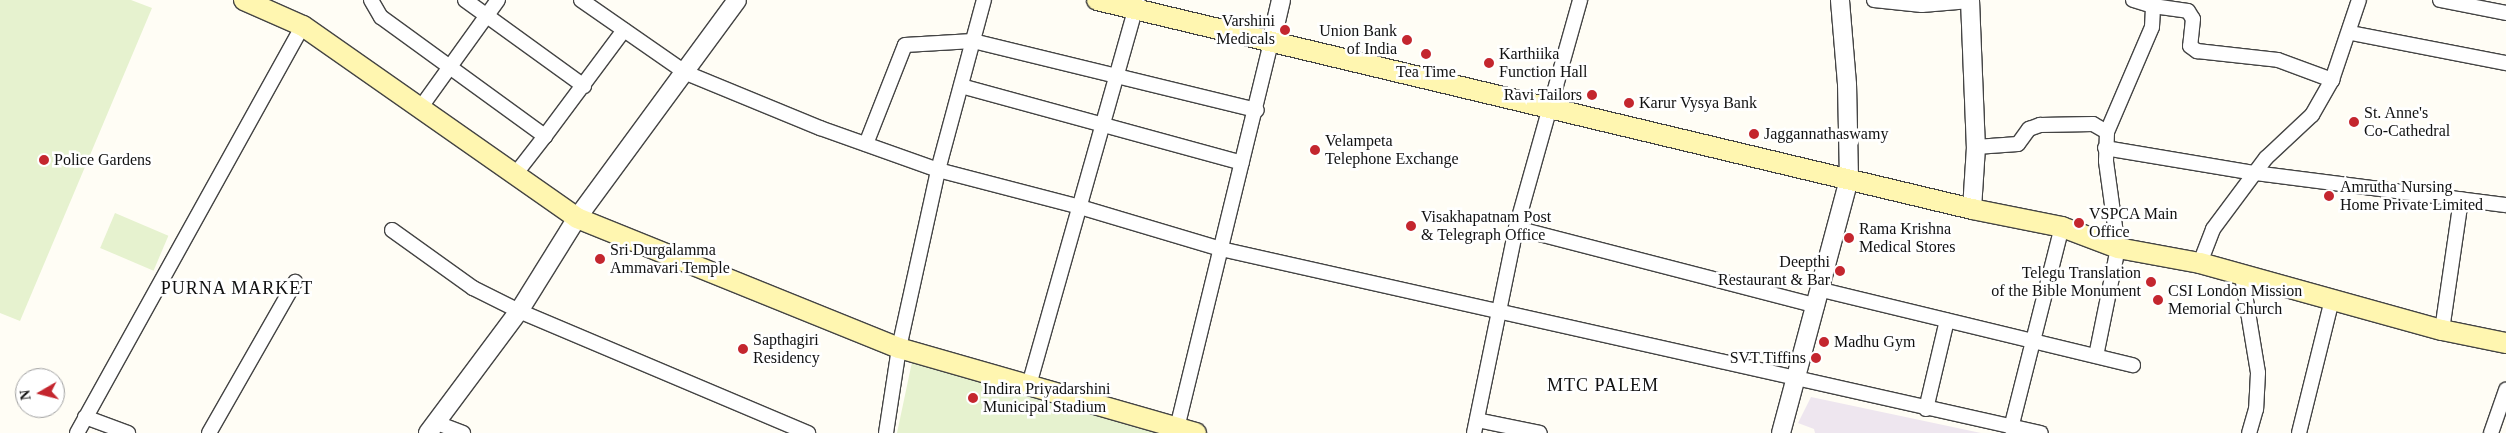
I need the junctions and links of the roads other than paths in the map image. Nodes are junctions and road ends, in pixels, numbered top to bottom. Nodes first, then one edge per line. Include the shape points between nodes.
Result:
1 (244, 0) edge
2 (465, 0) edge
3 (498, 0) edge
4 (581, 0) edge
5 (737, 0) edge
6 (984, 0) edge
7 (1097, 0) edge
8 (1281, 0) edge
9 (1580, 0) edge
10 (1840, 0) edge
11 (1874, 0) edge
12 (2134, 0) edge
13 (2359, 0) edge
14 (2440, 0) edge
15 (374, 1) edge
16 (1970, 1) edge
17 (1137, 5) edge
18 (2153, 6) junction
19 (2506, 13) edge
20 (486, 15) junction
21 (302, 26) junction
22 (624, 30) junction
23 (2350, 33) junction
24 (973, 41) junction
25 (1271, 43) junction
26 (2506, 63) edge
27 (453, 66) junction
28 (686, 73) junction
29 (1117, 76) junction
30 (2332, 80) junction
31 (584, 86) junction
32 (961, 86) junction
33 (421, 107) junction
34 (1257, 110) junction
35 (1549, 110) junction
36 (1103, 125) junction
37 (2107, 132) junction
38 (545, 136) junction
39 (866, 144) junction
40 (1976, 147) junction
41 (2105, 148) junction
42 (1242, 163) junction
43 (938, 170) junction
44 (2254, 173) junction
45 (514, 176) junction
46 (1849, 179) junction
47 (2461, 199) junction
48 (2506, 205) edge
49 (1080, 207) junction
50 (1972, 209) junction
51 (577, 218) junction
52 (2062, 227) junction
53 (1516, 228) junction
54 (392, 230) dead end
55 (2118, 248) junction
56 (1221, 249) junction
57 (2200, 263) junction
58 (2242, 276) junction
59 (295, 282) dead end
60 (1820, 298) junction
61 (2332, 300) junction
62 (519, 311) junction
63 (1500, 313) junction
64 (1947, 320) junction
65 (2442, 330) junction
66 (2034, 340) junction
67 (2506, 343) edge
68 (900, 348) junction
69 (2096, 356) junction
70 (2133, 365) dead end
71 (1795, 380) junction
72 (1029, 386) junction
73 (2506, 390) edge
74 (1926, 409) junction
75 (85, 417) junction
76 (1476, 427) edge
77 (433, 428) edge
78 (2012, 428) junction
79 (1186, 431) edge
80 (77, 433) edge
81 (128, 433) edge
82 (209, 433) edge
83 (463, 433) edge
84 (808, 433) edge
85 (886, 433) edge
86 (1540, 433) edge
87 (1781, 433) edge
88 (2041, 433) edge
89 (2249, 433) edge
90 (2299, 433) edge
91 (2491, 433) edge

1 - 21 main road
2 - 20 street
3 - 20 street
4 - 22 street
5 - 28 street
6 - 24 street
7 - 17 main road
8 - 25 street
9 - 35 street
10 - 46 street via 1847,84
11 - 16 street via 1922,5
12 - 18 street
13 - 23 street
14 - 19 street
15 - 27 street via 381,17
16 - 40 street
17 - 25 main road
17 - 29 street
18 - 30 street via 2188,11 2193,19 2190,46 2197,51 2278,60
18 - 37 street via 2152,27
20 - 27 street
20 - 31 street
21 - 33 main road
21 - 75 street
22 - 28 street
22 - 31 street
23 - 26 street
23 - 30 street
24 - 29 street
24 - 32 street
24 - 39 street via 905,45
25 - 34 street
25 - 35 main road
27 - 33 street
27 - 38 street
28 - 39 street
28 - 51 street
29 - 34 street
29 - 36 street
30 - 44 street via 2312,115
31 - 38 street
32 - 36 street
32 - 43 street
33 - 45 main road
34 - 42 street
35 - 46 main road
35 - 53 street
36 - 42 street
36 - 49 street
37 - 40 street via 2093,124 2040,125 2029,129 2018,144
37 - 41 street
38 - 45 street
39 - 43 street
40 - 50 street
41 - 44 street
41 - 55 street
42 - 56 street
43 - 49 street
43 - 68 street
44 - 47 street
44 - 57 street via 2213,230
45 - 51 main road
46 - 50 main road
46 - 60 street
47 - 48 street
47 - 65 street
49 - 56 street
49 - 72 street
50 - 52 main road
51 - 62 street
51 - 68 main road
52 - 55 main road
52 - 66 street
53 - 60 street
53 - 63 street
54 - 62 street via 473,288
55 - 57 main road
55 - 69 street
56 - 63 street
56 - 79 street
57 - 58 main road
58 - 61 main road
58 - 89 street via 2258,373 2256,409
59 - 82 street
60 - 64 street
60 - 71 street
61 - 65 main road
61 - 90 street
62 - 77 street
62 - 84 street
63 - 71 street
63 - 76 street
64 - 66 street
64 - 74 street
65 - 67 main road
66 - 69 street
66 - 78 street
68 - 72 main road
68 - 85 street
69 - 70 street
71 - 74 street
71 - 87 street
72 - 79 main road
73 - 91 street
74 - 78 street
75 - 80 street
75 - 81 street
76 - 86 street
77 - 83 street
78 - 88 street

